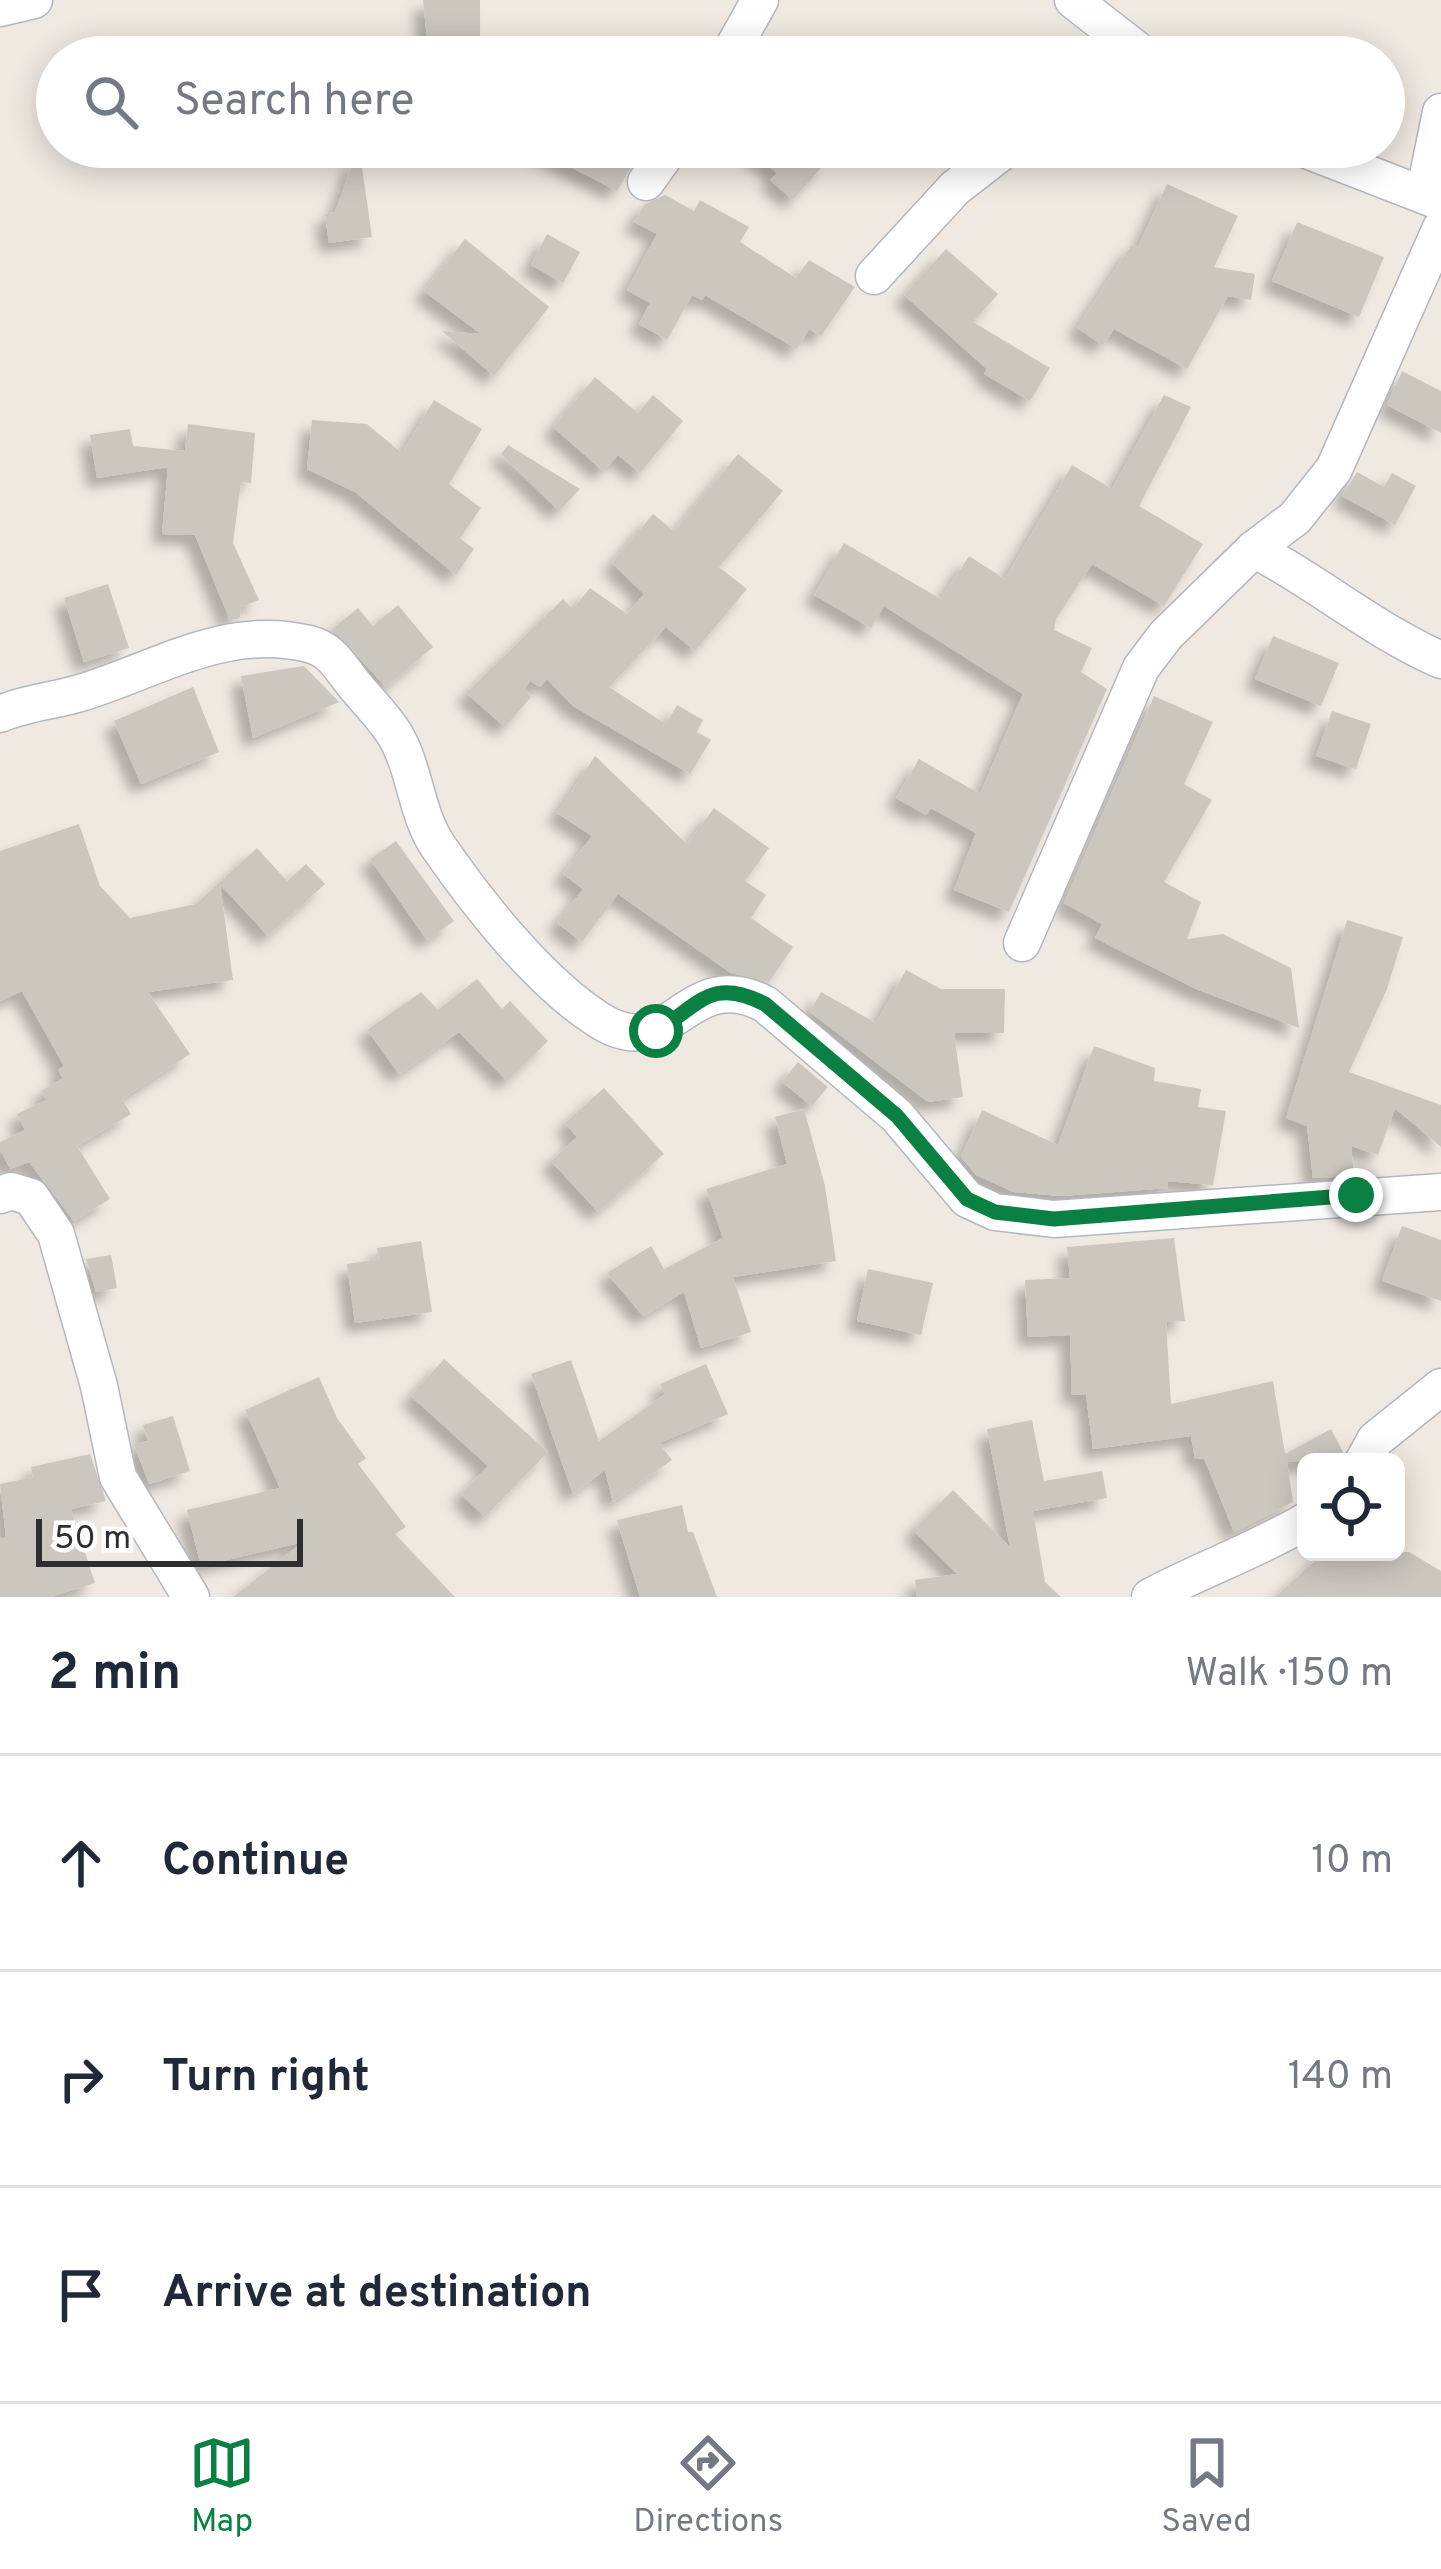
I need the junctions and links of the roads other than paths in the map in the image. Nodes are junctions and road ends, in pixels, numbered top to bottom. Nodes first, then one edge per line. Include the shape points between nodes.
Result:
1 (34, 0) edge
2 (760, 0) edge
3 (1073, 0) edge
4 (0, 8) edge
5 (740, 36) edge
6 (1119, 36) edge
7 (1441, 112) edge
8 (656, 168) edge
9 (981, 168) edge
10 (1354, 168) edge
11 (646, 182) dead end
12 (1432, 198) edge
13 (1441, 228) edge
14 (874, 276) dead end
15 (1254, 549) junction
16 (1441, 660) edge
17 (0, 714) edge
18 (1022, 943) dead end
19 (1441, 1192) edge
20 (0, 1195) edge
21 (1441, 1387) edge
22 (1368, 1453) edge
23 (1297, 1526) edge
24 (191, 1597) edge
25 (1150, 1597) edge

1 - 4 street
2 - 5 street
3 - 6 street
7 - 12 street
8 - 11 street
9 - 14 street
10 - 12 street
13 - 15 street via 1334,469 1295,518
15 - 16 street
15 - 18 street via 1141,668
17 - 19 street via 206,647 272,638 311,644 331,653 396,736 434,842 514,942 601,1023 656,1031 710,993 742,993 765,1004 897,1116 967,1199 995,1212 1054,1219
20 - 24 street via 31,1197 56,1234 118,1477
21 - 22 street
23 - 25 street

